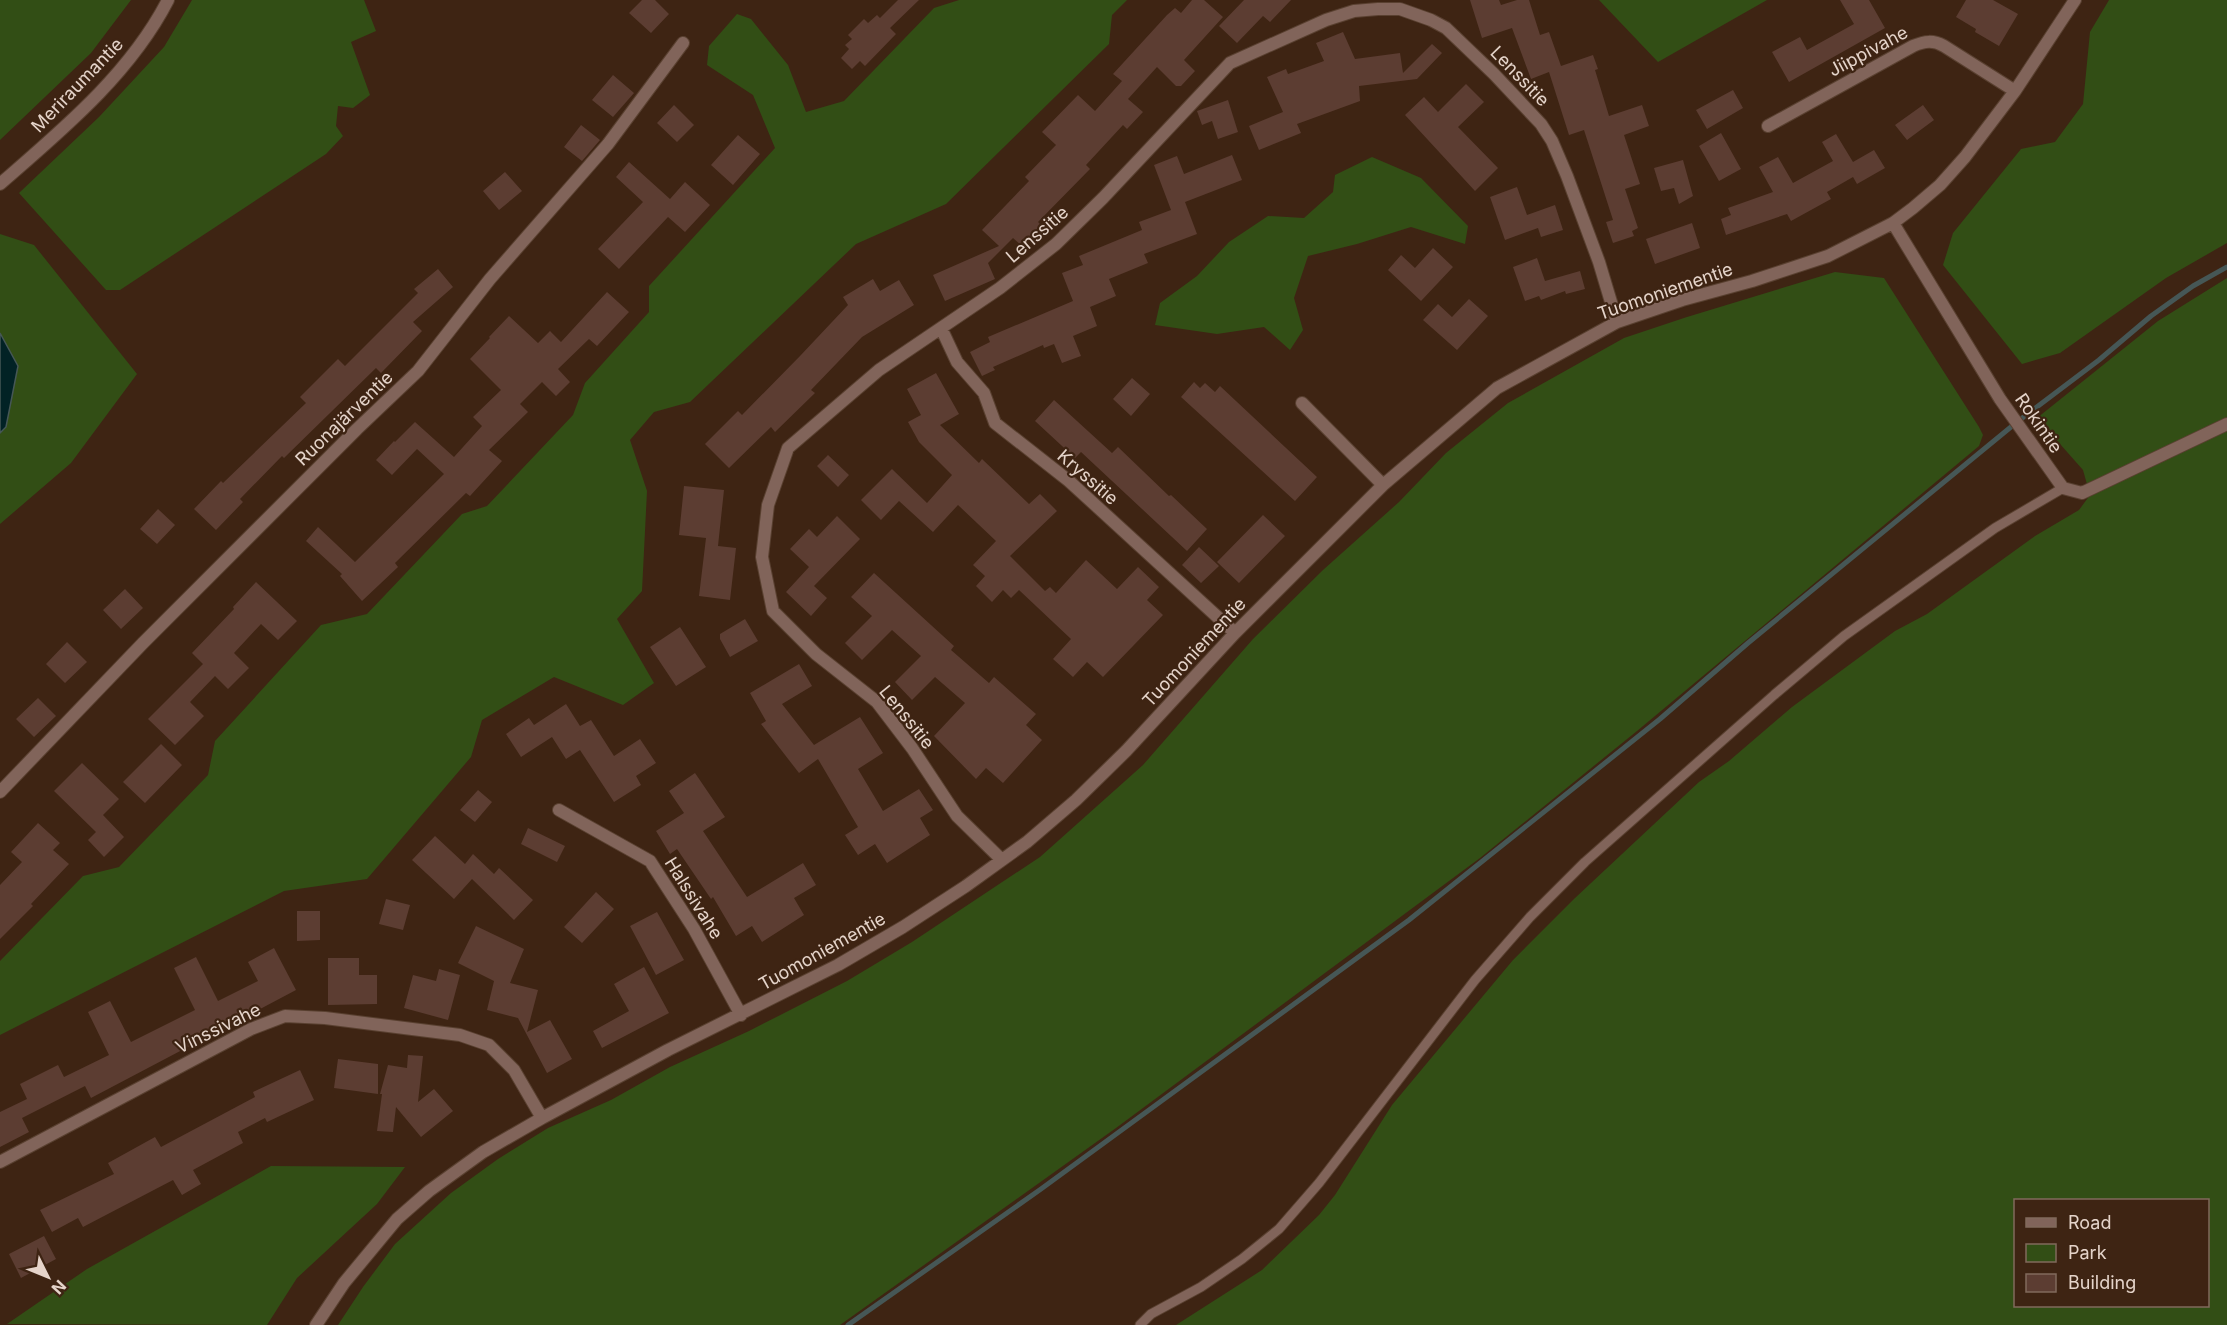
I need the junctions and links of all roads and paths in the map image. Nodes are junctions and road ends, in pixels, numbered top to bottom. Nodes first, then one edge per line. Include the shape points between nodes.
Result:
1 (168, 0) edge
2 (2075, 0) edge
3 (683, 43) dead end
4 (2015, 91) junction
5 (1768, 126) dead end
6 (0, 184) edge
7 (1893, 223) junction
8 (1617, 322) junction
9 (942, 330) junction
10 (1302, 403) dead end
11 (2227, 424) edge
12 (1383, 485) junction
13 (2063, 488) junction
14 (1235, 633) junction
15 (0, 792) edge
16 (559, 810) dead end
17 (1002, 860) junction
18 (741, 1015) junction
19 (542, 1118) junction
20 (0, 1162) edge
21 (316, 1325) edge
22 (1140, 1325) edge

1 - 6 street, Meriraumantie via 151,30 112,79
2 - 4 street, Tuomoniementie
3 - 15 street, Ruonajärventie via 608,144 490,279 418,372 143,643
4 - 5 street, Jiippivahe via 1944,46 1927,42 1913,46
4 - 7 street, Tuomoniementie via 1946,178
7 - 8 street, Tuomoniementie via 1828,256
7 - 13 street, Rokintie via 2000,399
8 - 9 street, Lenssitie via 1567,176 1541,124 1446,28 1400,9 1378,9 1354,11 1326,20 1230,63 1056,244
8 - 12 street, Tuomoniementie via 1497,388
9 - 14 street, Kryssitie via 957,362 984,393 995,423 1069,481
9 - 17 street, Lenssitie via 879,370 788,448 768,505 762,557 773,611 816,654 877,702 957,816
10 - 12 street
11 - 13 street via 2082,494
12 - 14 street, Tuomoniementie
13 - 22 lane via 1995,528 1844,636 1585,862 1475,980 1279,1229 1242,1259 1151,1314
14 - 17 street, Tuomoniementie via 1076,800
16 - 18 street, Halssivahe via 650,861
17 - 18 street, Tuomoniementie via 894,933
18 - 19 street, Tuomoniementie
19 - 20 street, Vinssivahe via 514,1070 489,1045 449,1034 285,1016 251,1029
19 - 21 street, Tuomoniementie via 483,1152 397,1219 344,1283

